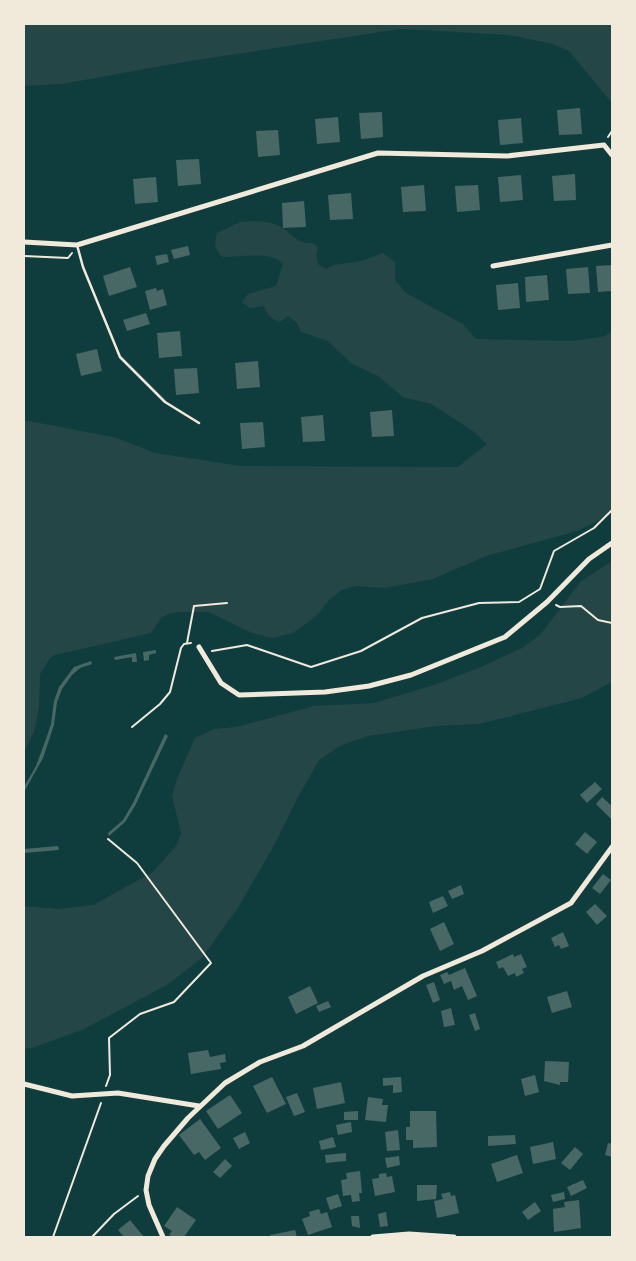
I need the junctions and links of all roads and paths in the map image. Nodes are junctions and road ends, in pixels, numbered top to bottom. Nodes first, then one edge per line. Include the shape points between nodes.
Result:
1 (612, 155) edge
2 (24, 242) edge
3 (77, 245) junction
4 (612, 245) edge
5 (24, 256) edge
6 (493, 266) dead end
7 (199, 423) dead end
8 (612, 510) edge
9 (612, 543) edge
10 (546, 602) junction
11 (227, 603) dead end
12 (612, 623) edge
13 (187, 643) junction
14 (199, 647) joint
15 (202, 653) junction
16 (132, 728) dead end
17 (108, 839) dead end
18 (612, 847) edge
19 (24, 1084) edge
20 (104, 1094) junction
21 (199, 1106) junction
22 (146, 1190) junction
23 (53, 1237) edge
24 (92, 1237) edge
25 (163, 1237) edge
26 (372, 1237) edge
27 (454, 1237) edge

1 - 3 street via 604,145 507,156 378,153
2 - 3 street
3 - 5 path via 68,258
3 - 7 lane via 83,268 120,357 165,402
4 - 6 street
8 - 15 path via 594,528 554,551 540,589 519,602 479,603 422,618 361,651 311,667 247,645
9 - 10 street via 589,559
10 - 12 path via 560,607 581,606 598,620
10 - 15 street via 505,637 412,675 369,686 325,692 240,694 221,684
11 - 13 path via 194,606
13 - 14 path
13 - 16 path via 179,653 165,698
14 - 15 street
17 - 20 path via 137,863 211,963 174,1002 140,1014 109,1038 110,1075
18 - 21 street via 571,903 482,951 422,976 303,1046 242,1072
19 - 20 street via 72,1096
20 - 21 street via 118,1093
20 - 23 path
21 - 22 street via 155,1160
22 - 24 path via 114,1214
22 - 25 street
26 - 27 street via 409,1234

